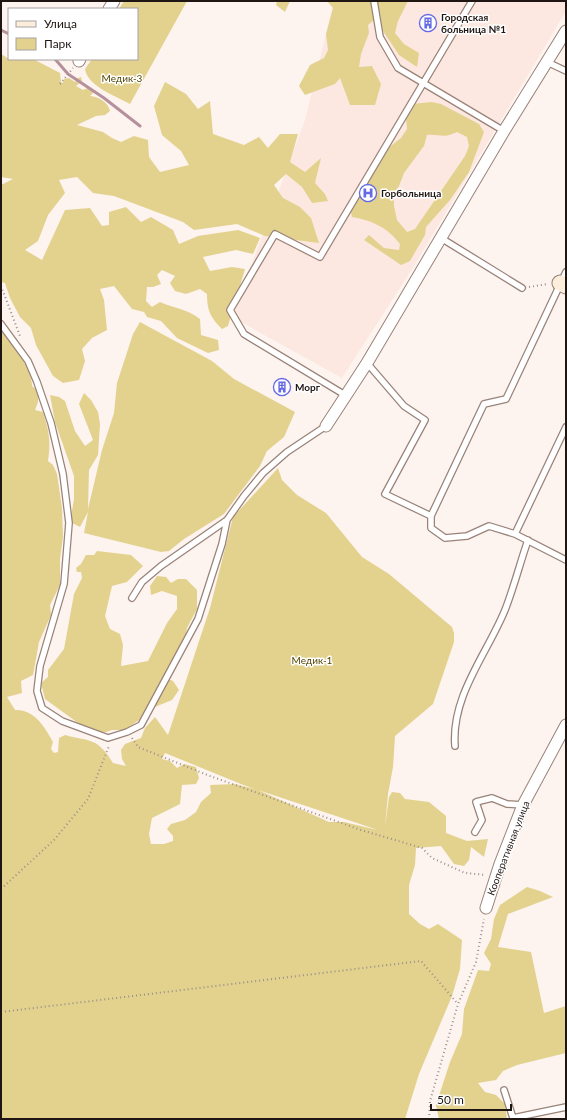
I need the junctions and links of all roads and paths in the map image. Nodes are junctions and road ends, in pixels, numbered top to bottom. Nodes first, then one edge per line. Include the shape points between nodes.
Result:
1 (374, 1) edge
2 (472, 1) edge
3 (566, 31) edge
4 (79, 60) edge
5 (547, 62) junction
6 (566, 71) edge
7 (423, 83) junction
8 (60, 84) dead end
9 (504, 131) junction
10 (441, 238) junction
11 (564, 280) edge
12 (1, 286) edge
13 (522, 288) joint
14 (1, 324) edge
15 (22, 340) dead end
16 (367, 363) junction
17 (344, 395) junction
18 (326, 426) joint
19 (566, 427) edge
20 (431, 516) junction
21 (227, 520) junction
22 (515, 534) junction
23 (528, 540) junction
24 (566, 560) edge
25 (132, 598) dead end
26 (566, 725) edge
27 (127, 732) junction
28 (108, 738) junction
29 (455, 746) dead end
30 (523, 805) junction
31 (475, 832) dead end
32 (496, 876) junction
33 (1, 889) edge
34 (486, 908) joint
35 (458, 1004) junction
36 (1, 1012) edge
37 (504, 1090) dead end
38 (566, 1107) edge
39 (429, 1119) edge

1 - 7 lane via 380,38 398,68
2 - 7 lane
3 - 5 street
4 - 8 path
5 - 6 lane
5 - 9 street
7 - 9 lane
7 - 17 lane via 320,257 275,234 230,310 244,334
9 - 10 street
10 - 13 lane
10 - 16 street
11 - 13 path
11 - 20 lane via 506,399 484,404
12 - 15 path
14 - 28 lane via 28,361 37,382 63,474 69,523 64,584 40,666 37,691 42,708 62,721
16 - 17 street
16 - 20 lane via 404,406 425,420 385,494
17 - 18 street
18 - 21 lane via 286,452 263,473
19 - 22 lane
20 - 22 lane via 432,528 445,538 467,536 489,526
21 - 25 lane via 161,566 142,582
21 - 27 lane via 198,620 141,725
22 - 23 lane
23 - 24 lane
23 - 29 lane via 504,610 461,699 454,735
26 - 30 street, Кооперативная улица
27 - 28 lane
27 - 32 path via 138,747 210,776 361,830 422,848 432,858 465,873
28 - 33 path via 109,744 88,799 54,840
30 - 31 lane via 507,804 492,798 476,802 482,820
30 - 32 street, Кооперативная улица
32 - 34 street, Кооперативная улица
34 - 35 path via 476,962
35 - 36 path via 421,961
35 - 39 path via 430,1101
37 - 38 lane via 513,1118

